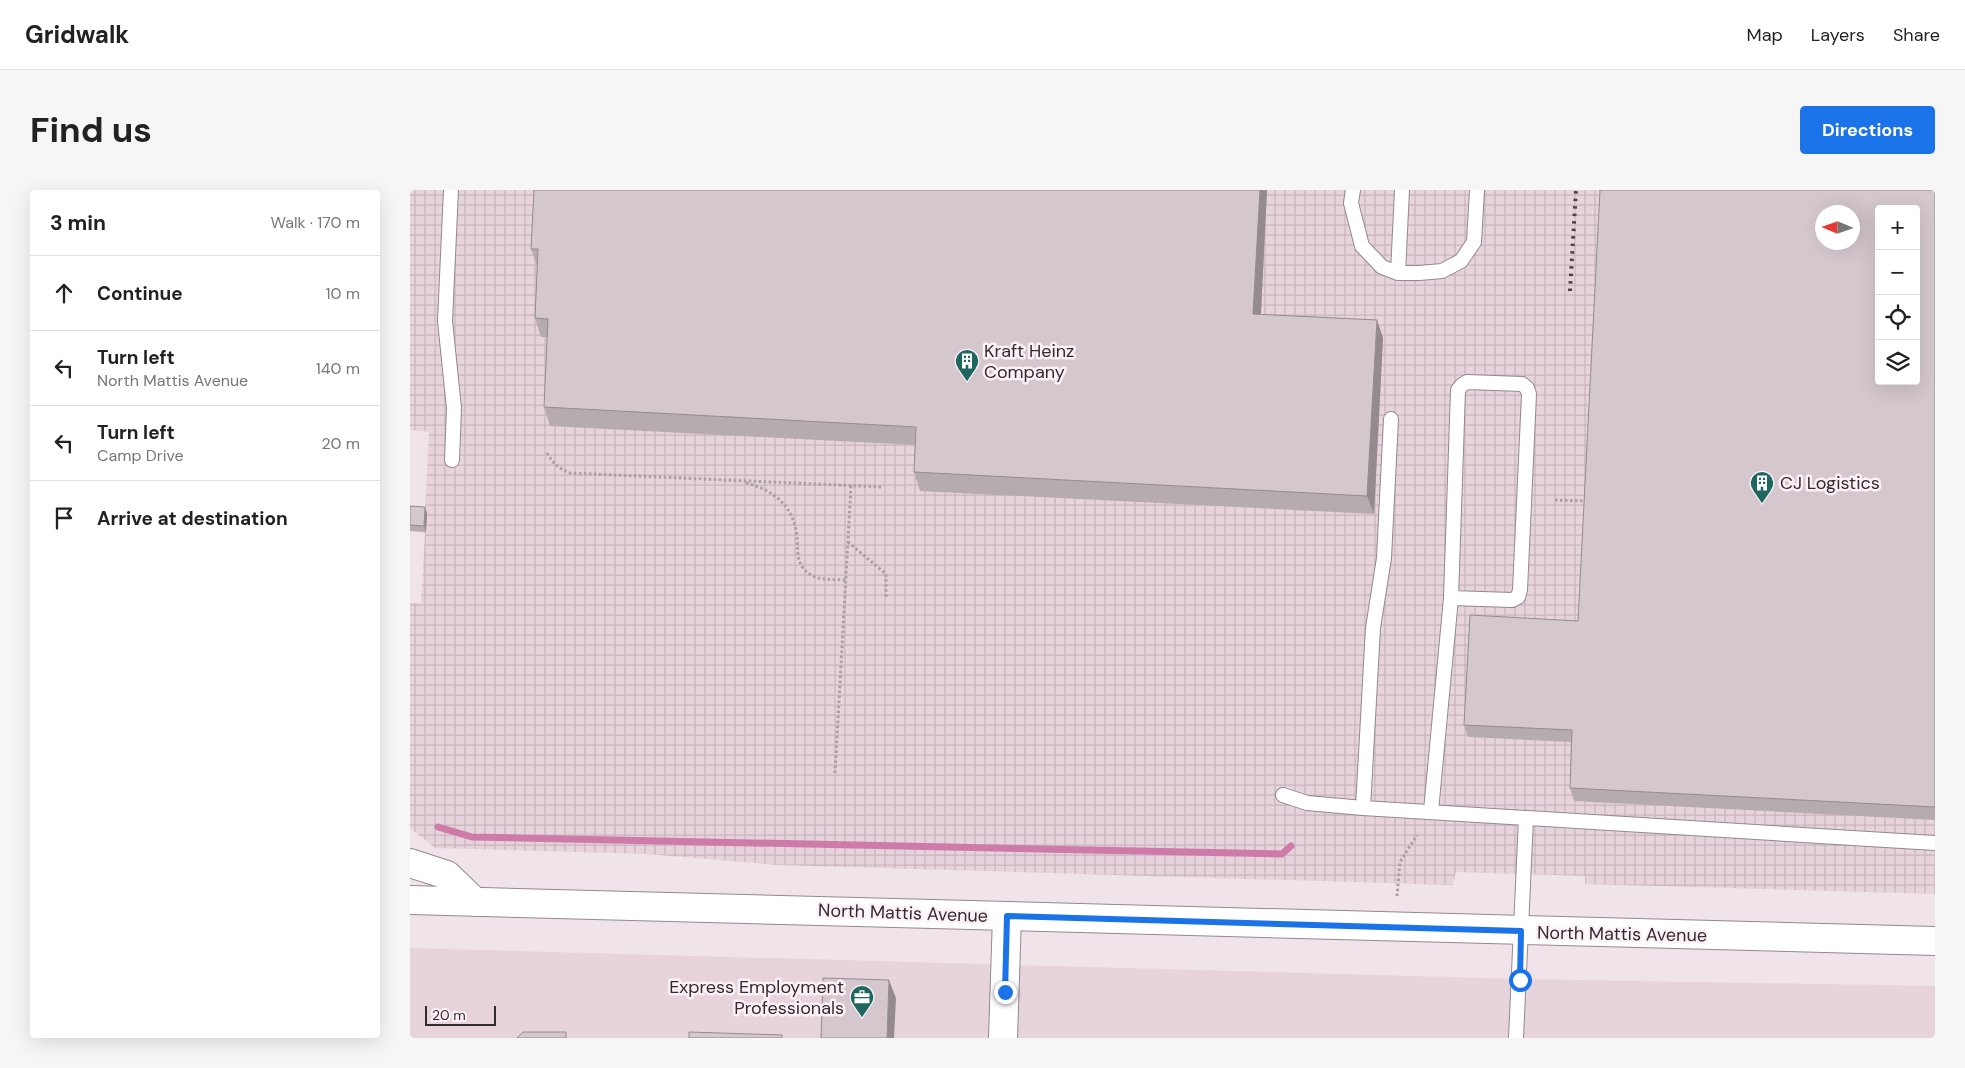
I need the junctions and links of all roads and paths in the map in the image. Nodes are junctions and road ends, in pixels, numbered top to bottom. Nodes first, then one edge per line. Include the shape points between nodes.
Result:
1 (452, 190) edge
2 (1353, 190) edge
3 (1402, 190) edge
4 (1477, 190) edge
5 (1398, 273) junction
6 (1391, 420) dead end
7 (547, 453) dead end
8 (452, 460) dead end
9 (737, 481) junction
10 (851, 486) junction
11 (883, 487) dead end
12 (1555, 500) dead end
13 (1585, 501) edge
14 (848, 542) junction
15 (846, 580) junction
16 (1451, 598) junction
17 (886, 599) dead end
18 (835, 773) dead end
19 (1283, 795) dead end
20 (1363, 808) junction
21 (1431, 812) junction
22 (1526, 818) junction
23 (1417, 835) dead end
24 (1935, 843) edge
25 (410, 863) edge
26 (1397, 896) dead end
27 (410, 900) edge
28 (474, 902) junction
29 (1007, 916) junction
30 (1521, 931) junction
31 (1935, 941) edge
32 (1003, 1038) edge
33 (1516, 1038) edge

1 - 8 lane via 445,322 454,408
2 - 5 lane via 1351,203 1362,246 1382,267
3 - 5 lane
4 - 5 lane via 1474,242 1461,261 1442,271
6 - 20 lane via 1384,558 1373,628
7 - 9 path via 560,469 570,472
9 - 10 path
9 - 15 path via 770,491 787,506 796,529 797,556 804,569 820,579
10 - 11 path
10 - 14 path
12 - 13 path
14 - 15 path
14 - 17 path via 886,574
15 - 18 path
16 - 16 lane via 1458,390 1467,382 1522,384 1529,394 1518,597 1512,600
16 - 21 lane
19 - 20 lane via 1307,803
20 - 21 lane
21 - 22 lane
22 - 24 lane
22 - 30 lane
23 - 26 path via 1400,862
25 - 28 main road via 447,875
27 - 28 main road, North Mattis Avenue
28 - 29 main road, North Mattis Avenue
29 - 30 main road, North Mattis Avenue
29 - 32 main road
30 - 31 main road, North Mattis Avenue
30 - 33 lane

